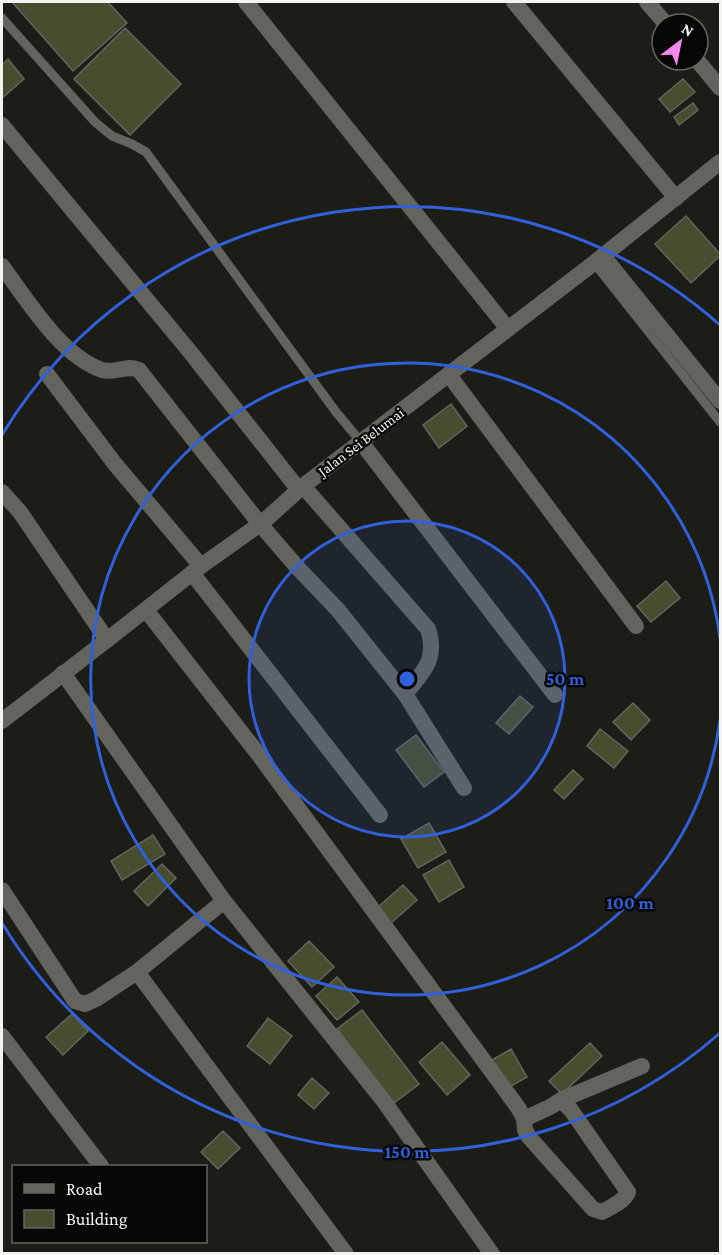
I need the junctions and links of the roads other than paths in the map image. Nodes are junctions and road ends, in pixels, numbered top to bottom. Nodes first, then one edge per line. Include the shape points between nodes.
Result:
1 (246, 2) edge
2 (514, 2) edge
3 (2, 18) edge
4 (707, 72) edge
5 (720, 88) edge
6 (2, 124) edge
7 (720, 162) edge
8 (676, 198) junction
9 (599, 260) junction
10 (2, 266) edge
11 (508, 329) junction
12 (47, 374) dead end
13 (449, 375) junction
14 (720, 401) edge
15 (720, 422) edge
16 (362, 442) junction
17 (301, 488) junction
18 (2, 492) edge
19 (260, 524) junction
20 (197, 569) junction
21 (147, 610) junction
22 (636, 626) dead end
23 (107, 640) junction
24 (63, 674) junction
25 (405, 694) junction
26 (555, 695) dead end
27 (3, 716) edge
28 (464, 788) dead end
29 (380, 815) dead end
30 (2, 890) edge
31 (224, 901) junction
32 (137, 972) junction
33 (2, 1036) edge
34 (642, 1066) dead end
35 (561, 1100) junction
36 (524, 1119) junction
37 (99, 1165) edge
38 (346, 1254) edge
39 (492, 1254) edge

1 - 11 street
2 - 8 street
3 - 16 lane via 94,122 111,136 146,152
4 - 5 street
6 - 17 street
7 - 8 street, Jalan Sei Belumai
8 - 9 street, Jalan Sei Belumai
9 - 11 street, Jalan Sei Belumai
9 - 14 street
9 - 15 lane
10 - 19 street via 59,341 78,356 108,371 132,367 139,370
11 - 13 street, Jalan Sei Belumai
12 - 20 street
13 - 16 street, Jalan Sei Belumai
13 - 22 street
16 - 17 street, Jalan Sei Belumai
16 - 26 street
17 - 19 street, Jalan Sei Belumai
17 - 25 street via 428,629 431,658
18 - 23 street via 20,512
19 - 20 street, Jalan Sei Belumai
19 - 25 street via 339,609
20 - 21 street, Jalan Sei Belumai
20 - 29 street
21 - 23 street, Jalan Sei Belumai
21 - 36 street via 259,755
23 - 24 street, Jalan Sei Belumai
24 - 27 street, Jalan Sei Belumai
24 - 31 street
25 - 28 street
30 - 32 street via 75,1000 85,1004
31 - 32 street
31 - 39 street via 383,1100
32 - 38 street
33 - 37 street
34 - 35 street
35 - 36 street
35 - 36 street via 628,1192 620,1202 602,1212 593,1209 529,1137

